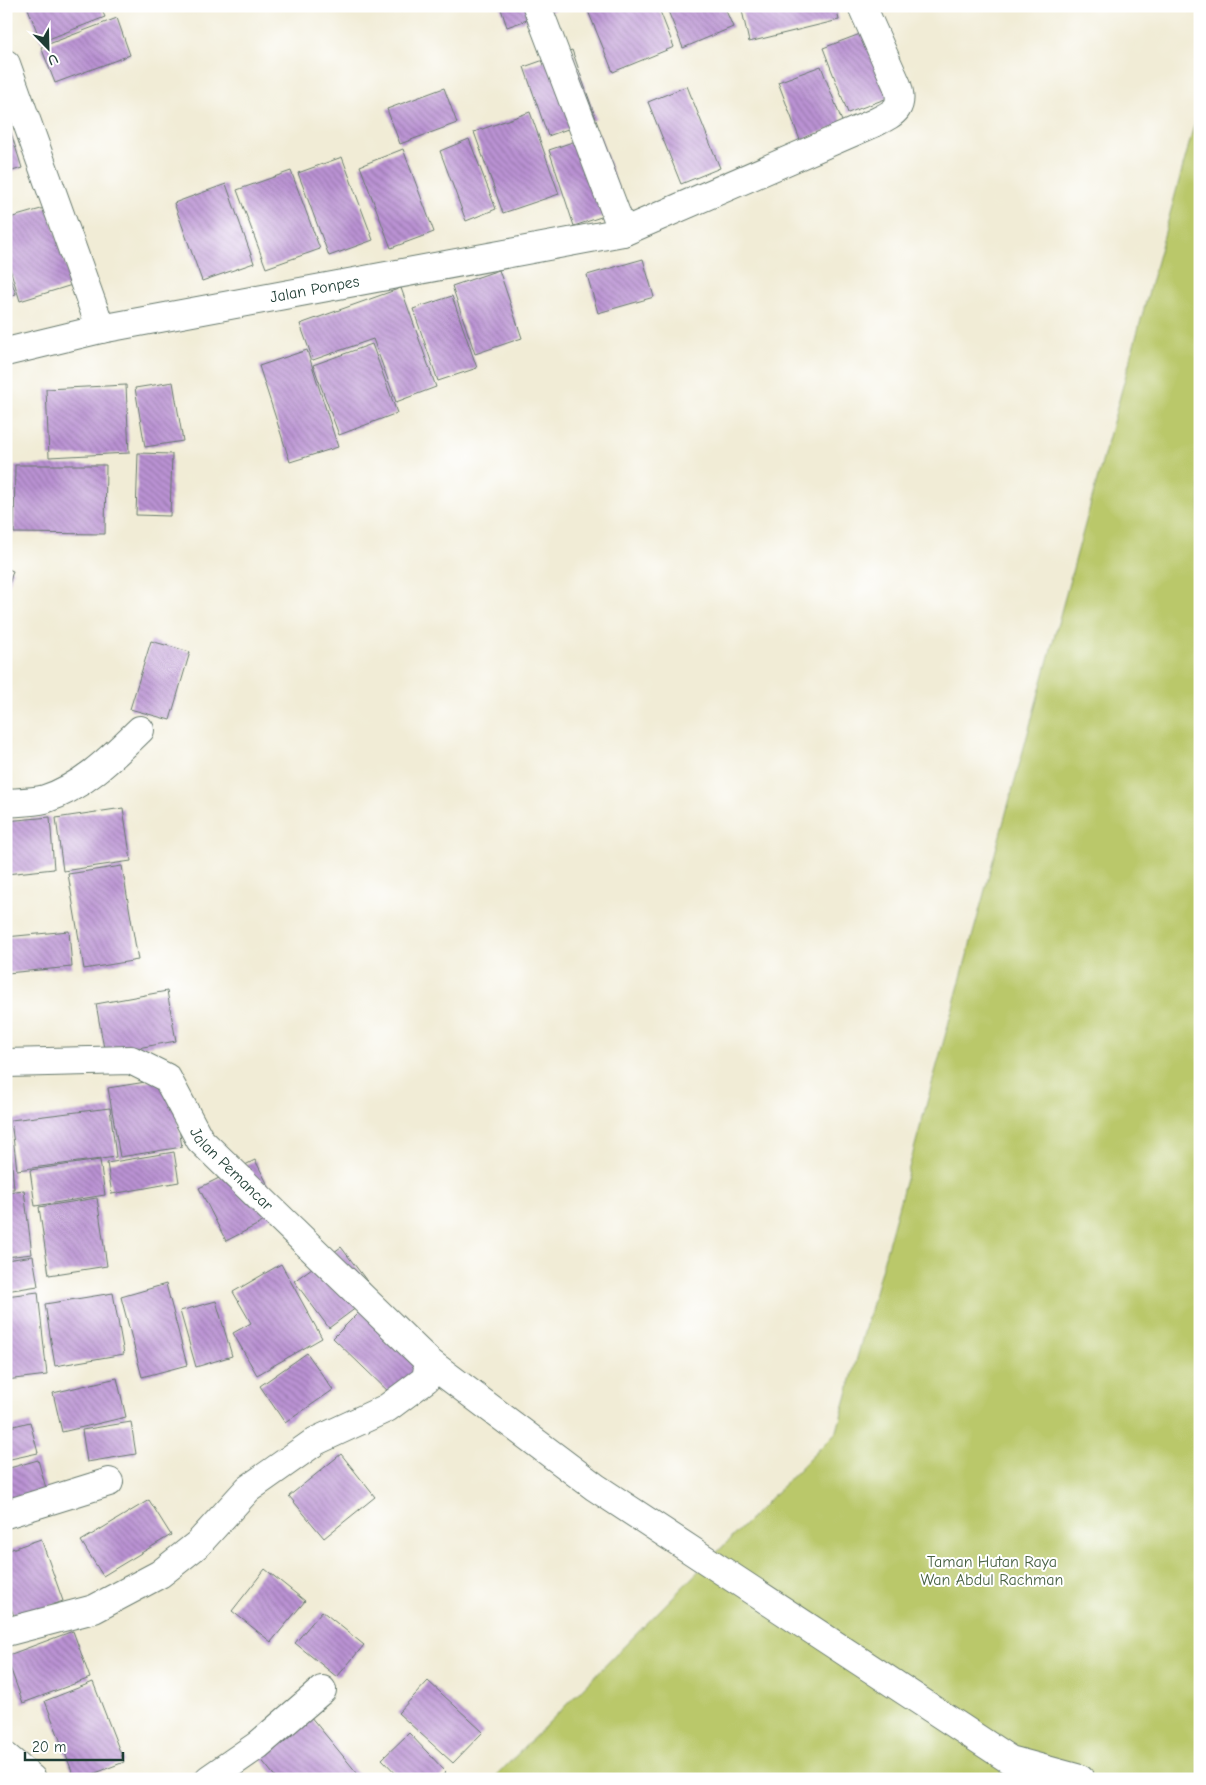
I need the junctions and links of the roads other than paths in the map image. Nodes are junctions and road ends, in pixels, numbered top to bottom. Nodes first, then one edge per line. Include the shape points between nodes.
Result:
1 (537, 6) edge
2 (862, 6) edge
3 (6, 64) edge
4 (623, 232) junction
5 (101, 329) junction
6 (6, 352) edge
7 (140, 730) dead end
8 (6, 803) edge
9 (6, 1063) edge
10 (429, 1362) junction
11 (109, 1482) dead end
12 (6, 1514) edge
13 (6, 1632) edge
14 (322, 1690) dead end
15 (6, 1757) edge
16 (32, 1779) edge
17 (209, 1779) edge
18 (1080, 1779) edge

1 - 4 street
2 - 4 street, Jalan Ponpes via 901,97 895,110 874,123
3 - 5 street
4 - 5 street, Jalan Ponpes
5 - 6 street, Jalan Ponpes
7 - 8 street via 106,764 73,786 44,799
9 - 10 street, Jalan Pemancar via 130,1060 167,1078 200,1140
10 - 13 street via 426,1379 387,1408 316,1441 248,1490 198,1544 160,1574 94,1609
10 - 18 street, Jalan Pemancar via 595,1487 1010,1760
11 - 12 street
14 - 17 street via 258,1745
15 - 16 street

